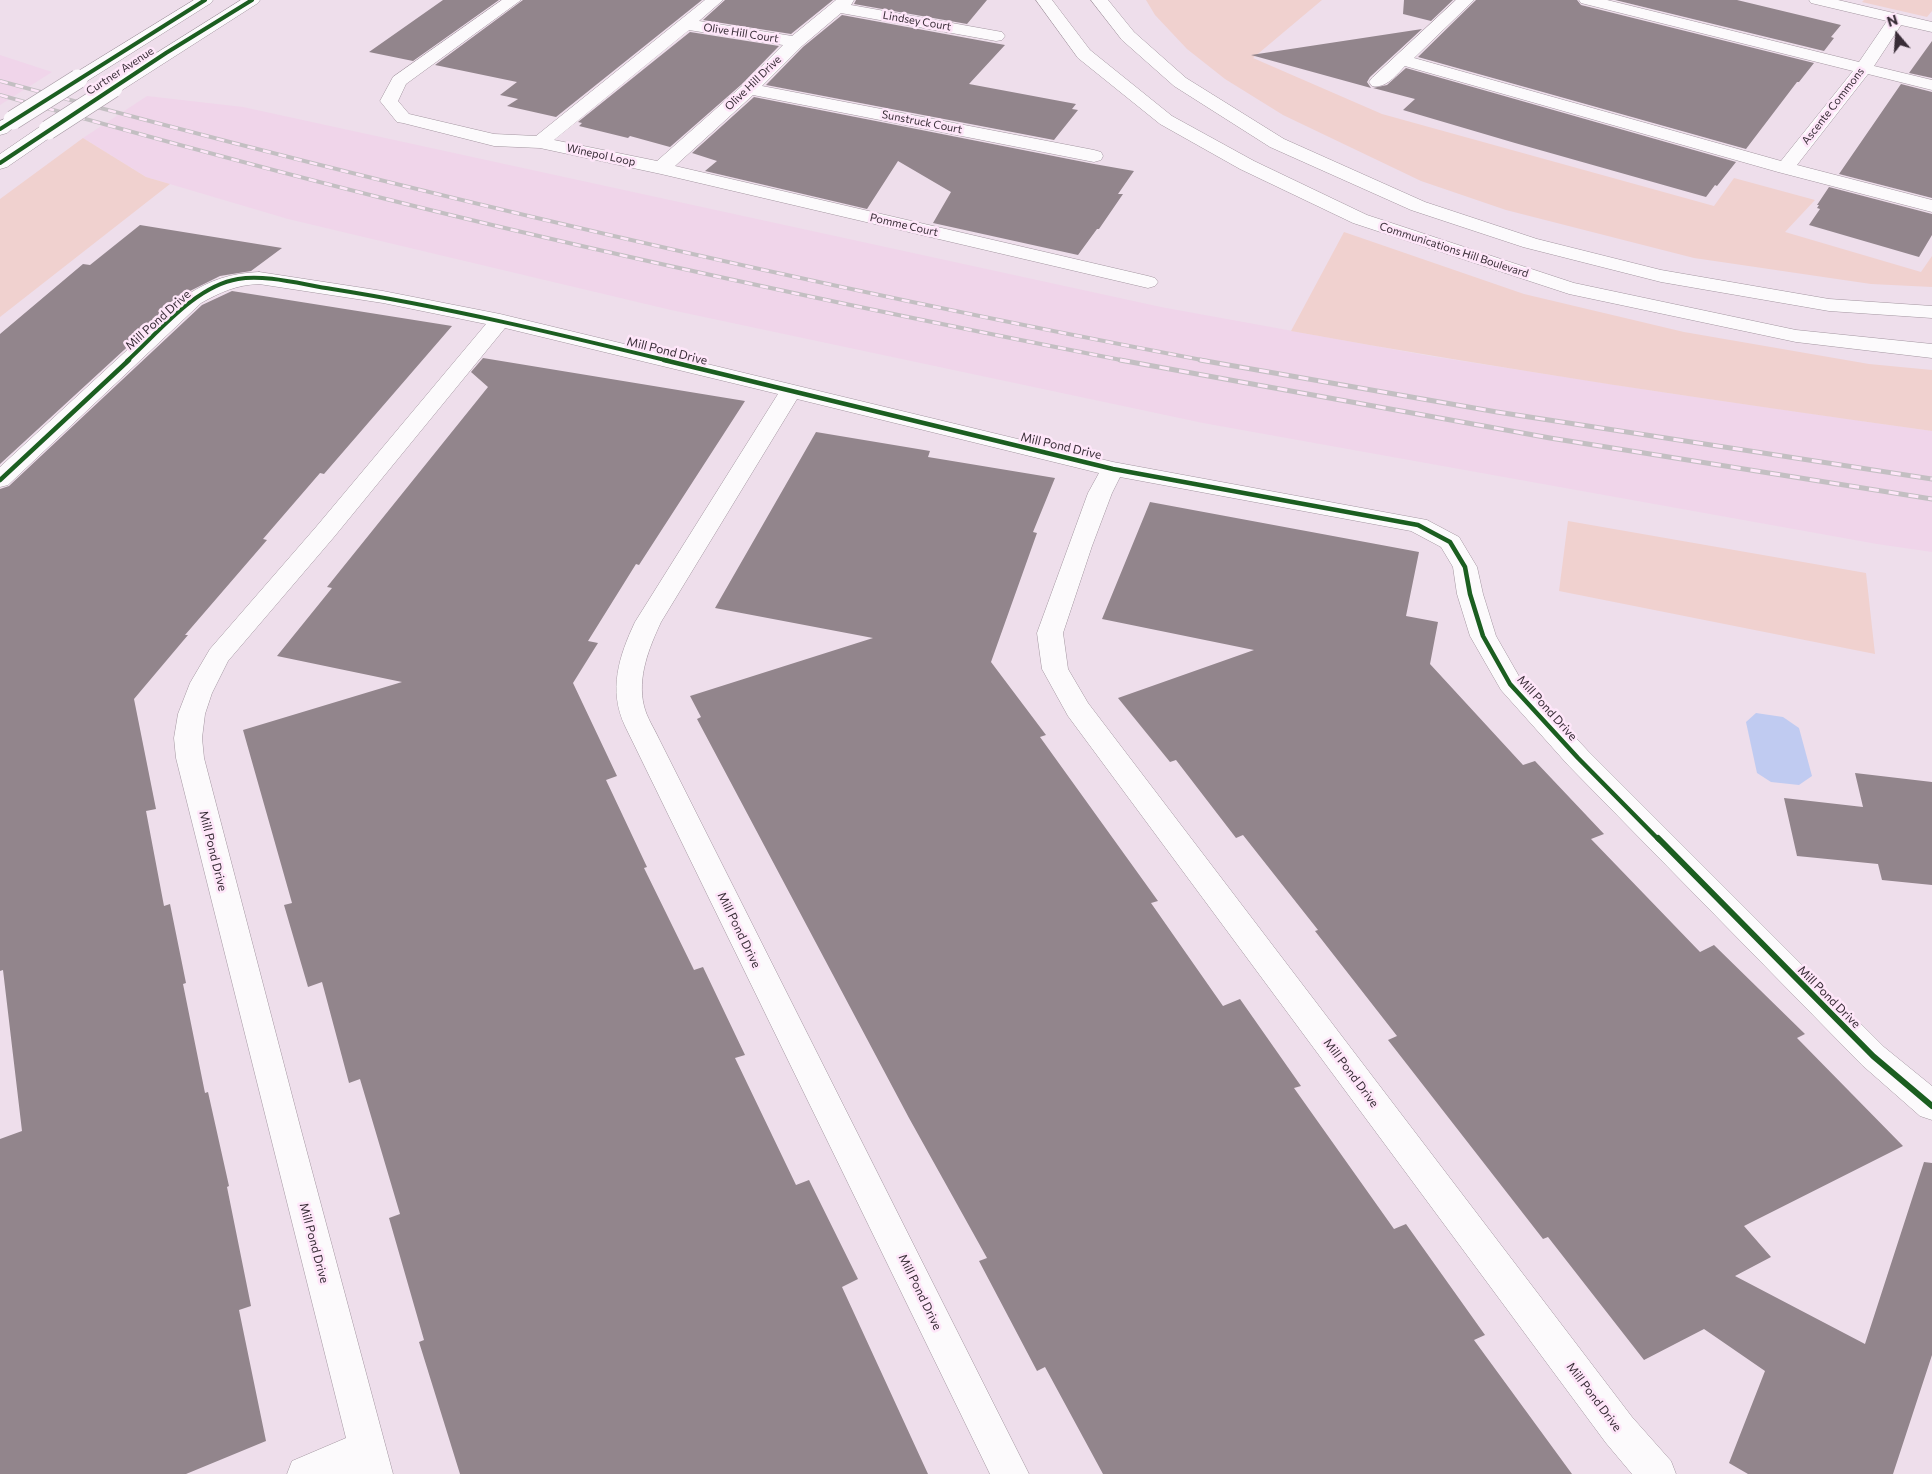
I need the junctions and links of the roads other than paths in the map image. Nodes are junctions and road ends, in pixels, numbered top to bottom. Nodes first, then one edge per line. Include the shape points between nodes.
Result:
1 (205, 0) edge
2 (252, 0) edge
3 (513, 0) edge
4 (714, 0) edge
5 (1044, 0) edge
6 (1099, 0) edge
7 (1466, 0) edge
8 (1587, 0) edge
9 (1817, 0) edge
10 (842, 4) edge
11 (1897, 19) junction
12 (686, 24) junction
13 (1932, 27) edge
14 (996, 36) dead end
15 (796, 42) junction
16 (1403, 60) junction
17 (1864, 68) junction
18 (1378, 82) dead end
19 (1932, 85) edge
20 (749, 89) junction
21 (7, 124) edge
22 (540, 142) junction
23 (1094, 156) dead end
24 (0, 162) edge
25 (661, 168) junction
26 (1785, 168) junction
27 (1932, 206) edge
28 (1148, 282) dead end
29 (1932, 312) edge
30 (500, 320) junction
31 (1932, 351) edge
32 (792, 392) junction
33 (1113, 468) junction
34 (0, 480) edge
35 (1932, 1106) edge
36 (371, 1461) edge
37 (306, 1474) edge
38 (1010, 1474) edge
39 (1657, 1474) edge

1 - 21 street, Curtner Avenue, bridge
2 - 24 street, Curtner Avenue, bridge
3 - 22 street, Winepol Loop via 399,81 389,102 403,118 494,140
4 - 12 street
5 - 31 street, Communications Hill Boulevard via 1084,54 1166,120 1247,166 1360,219 1569,288 1796,336
6 - 29 street via 1128,36 1180,82 1277,143 1418,206 1530,243 1662,276 1829,304
7 - 16 street
8 - 17 street
9 - 11 street
10 - 14 street, Lindsey Court
10 - 15 street, Olive Hill Drive
11 - 13 street
11 - 17 street, Ascente Commons
12 - 15 street, Olive Hill Court
12 - 22 street
15 - 20 street, Olive Hill Drive
16 - 18 street
16 - 26 street
17 - 19 street
17 - 26 street, Ascente Commons
20 - 23 street, Sunstruck Court
20 - 25 street, Olive Hill Drive
22 - 25 street, Winepol Loop
25 - 28 street, Pomme Court
26 - 27 street
30 - 32 street, Mill Pond Drive
30 - 34 street, Mill Pond Drive via 259,278 238,279 194,298
30 - 36 street, Mill Pond Drive via 326,532 219,655 195,702 188,734 190,758 281,1120
32 - 33 street, Mill Pond Drive
32 - 38 street, Mill Pond Drive via 648,622 629,674 630,705
33 - 35 street, Mill Pond Drive via 1418,525 1450,542 1465,567 1468,589 1483,636 1510,684 1873,1056
33 - 39 street, Mill Pond Drive via 1100,493 1050,632 1055,669 1078,709 1613,1422
36 - 37 street

